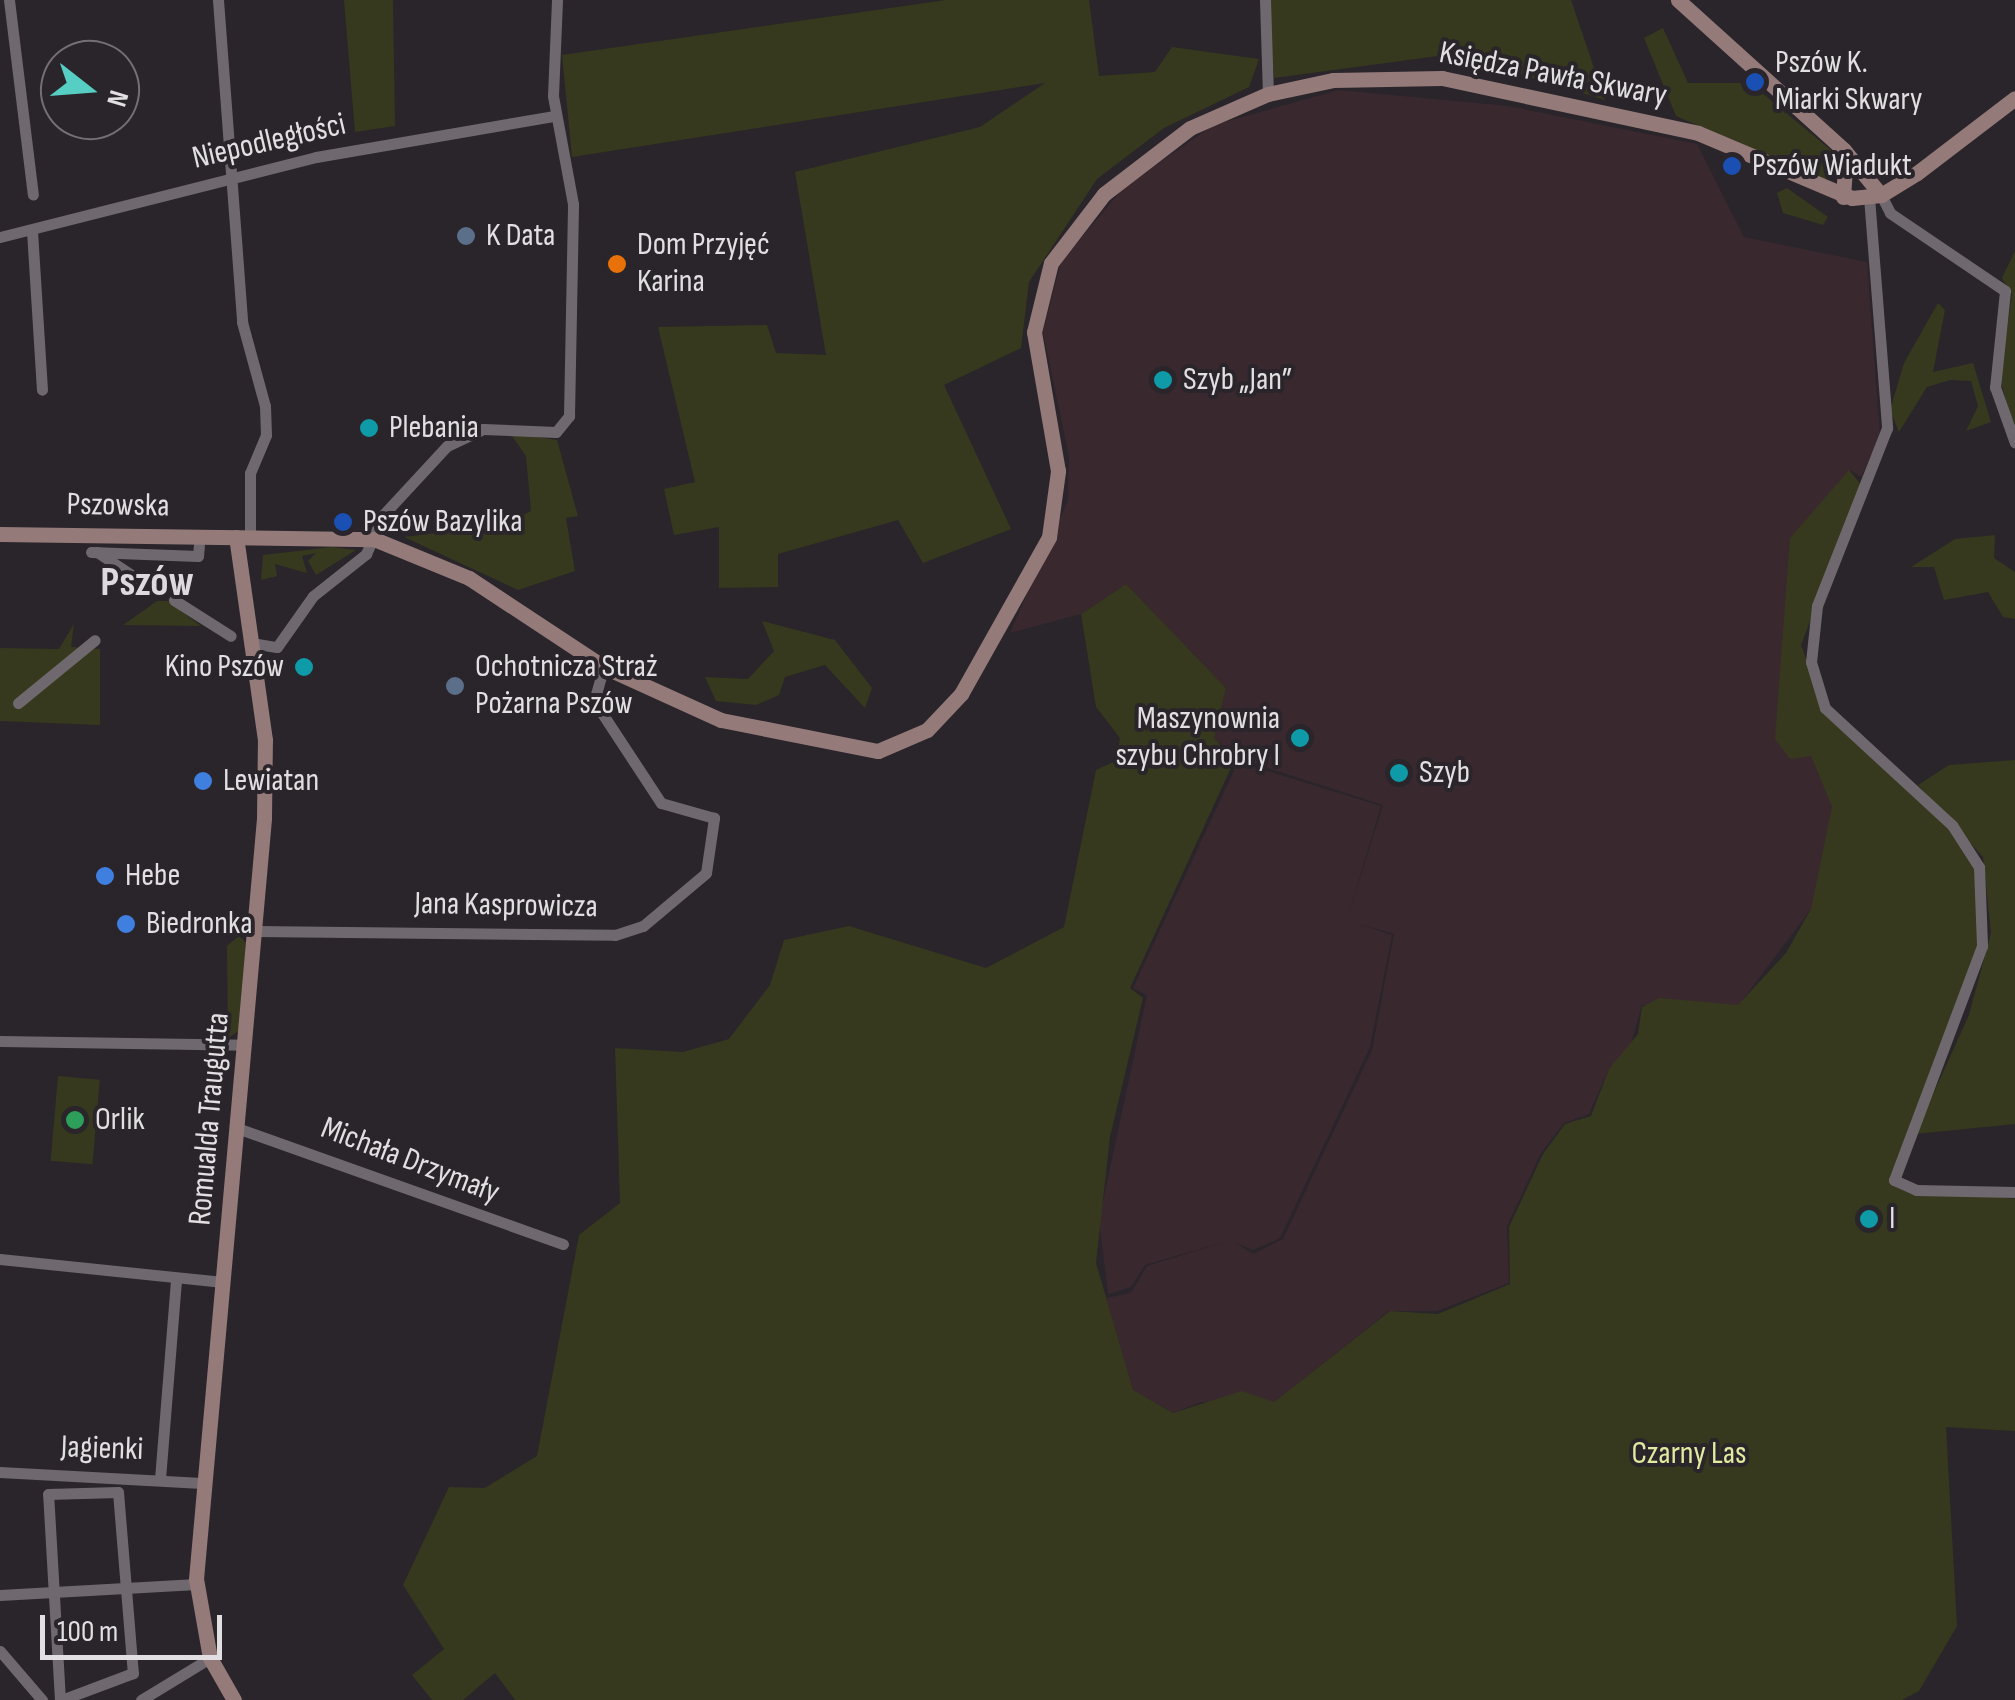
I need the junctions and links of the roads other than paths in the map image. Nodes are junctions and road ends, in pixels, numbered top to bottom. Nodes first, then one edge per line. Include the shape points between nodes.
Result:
1 (10, 0) edge
2 (218, 0) edge
3 (557, 0) edge
4 (1265, 0) edge
5 (1678, 0) edge
6 (1268, 94) junction
7 (2015, 98) edge
8 (554, 116) junction
9 (1844, 150) junction
10 (235, 176) junction
11 (33, 194) dead end
12 (1875, 196) junction
13 (1843, 197) junction
14 (32, 230) junction
15 (0, 237) edge
16 (42, 390) dead end
17 (2015, 443) edge
18 (0, 534) edge
19 (243, 537) junction
20 (374, 539) junction
21 (198, 553) dead end
22 (146, 584) dead end
23 (174, 600) dead end
24 (231, 636) dead end
25 (96, 640) dead end
26 (251, 643) junction
27 (604, 667) junction
28 (18, 703) dead end
29 (254, 931) junction
30 (0, 1042) edge
31 (245, 1045) junction
32 (237, 1128) junction
33 (2015, 1192) edge
34 (563, 1244) dead end
35 (0, 1259) edge
36 (176, 1281) junction
37 (222, 1282) junction
38 (0, 1472) edge
39 (160, 1479) junction
40 (202, 1483) junction
41 (197, 1584) junction
42 (126, 1587) junction
43 (53, 1592) junction
44 (0, 1595) edge
45 (0, 1651) edge
46 (210, 1658) junction
47 (42, 1700) edge
48 (60, 1700) edge
49 (142, 1700) edge
50 (234, 1700) edge

1 - 11 street
2 - 10 street
3 - 8 street
4 - 6 street
5 - 9 main road
6 - 13 main road, Księdza Pawła Skwary via 1402,77 1583,106 1698,133
6 - 27 main road, Księdza Pawła Skwary via 1145,158 1050,263 1034,332 1058,471 1054,520 980,664 927,730 878,751 780,738
7 - 12 main road
8 - 10 street, Niepodległości
8 - 20 street via 573,204 569,416 556,432 482,429 426,463
9 - 12 main road
9 - 13 main road
10 - 14 street, Niepodległości
10 - 19 street via 242,322 265,406 266,435 250,473
12 - 13 main road
12 - 17 street via 2005,291 1995,387
12 - 33 street via 1887,428 1817,606 1811,662 1825,708 1952,824 1979,867 1978,961 1894,1180 1916,1190
14 - 15 street, Niepodległości
14 - 16 street
18 - 19 main road, Pszowska
19 - 20 main road, Księdza Pawła Skwary
19 - 26 main road, Romualda Traugutta
20 - 26 street via 313,596 277,647
20 - 27 main road, Księdza Pawła Skwary via 469,578
21 - 22 street via 94,552
23 - 24 street
25 - 28 street
26 - 29 main road, Romualda Traugutta via 265,740
27 - 29 street, Jana Kasprowicza via 594,702 661,803 714,818 706,873 642,926 616,934
29 - 31 main road, Romualda Traugutta
30 - 31 street
31 - 32 main road, Romualda Traugutta
32 - 34 street, Michała Drzymały
32 - 37 main road, Romualda Traugutta
35 - 36 street
36 - 37 street
36 - 39 street
37 - 40 main road, Romualda Traugutta
38 - 39 street, Jagienki
39 - 40 street, Jagienki
40 - 41 main road, Romualda Traugutta
41 - 42 street
41 - 46 main road, Romualda Traugutta
42 - 43 street
42 - 43 street via 118,1492 48,1494
42 - 48 street via 133,1673
43 - 44 street
43 - 48 street
45 - 47 street
46 - 49 street
46 - 50 main road, Romualda Traugutta

